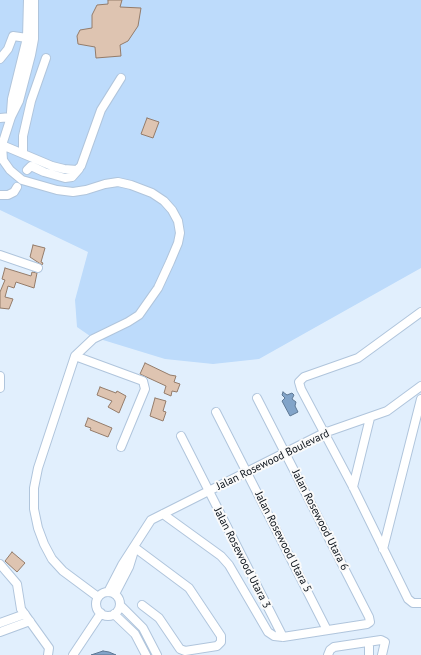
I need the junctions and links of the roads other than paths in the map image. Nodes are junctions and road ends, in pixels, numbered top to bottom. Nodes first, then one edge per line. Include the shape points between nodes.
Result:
1 (28, 0) edge
2 (34, 0) edge
3 (27, 38) junction
4 (46, 58) dead end
5 (0, 59) edge
6 (121, 78) dead end
7 (11, 117) junction
8 (0, 118) edge
9 (2, 145) junction
10 (23, 152) junction
11 (2, 155) edge
12 (81, 166) junction
13 (27, 170) dead end
14 (17, 187) dead end
15 (0, 195) edge
16 (0, 254) edge
17 (38, 268) dead end
18 (421, 312) edge
19 (75, 356) junction
20 (0, 376) edge
21 (421, 386) edge
22 (0, 388) edge
23 (257, 398) dead end
24 (421, 399) edge
25 (216, 412) dead end
26 (370, 418) junction
27 (324, 433) junction
28 (181, 436) dead end
29 (121, 447) dead end
30 (285, 453) junction
31 (247, 473) junction
32 (353, 488) junction
33 (208, 492) junction
34 (163, 514) junction
35 (134, 547) junction
36 (384, 549) junction
37 (0, 564) edge
38 (111, 593) junction
39 (98, 597) junction
40 (421, 603) edge
41 (120, 605) junction
42 (142, 605) dead end
43 (101, 613) junction
44 (25, 614) junction
45 (114, 614) junction
46 (30, 621) junction
47 (0, 623) edge
48 (327, 630) junction
49 (0, 632) edge
50 (283, 637) junction
51 (370, 642) junction
52 (329, 652) edge
53 (49, 654) edge
54 (73, 655) edge
55 (146, 655) edge
56 (157, 655) edge
57 (369, 655) edge
58 (382, 655) edge

1 - 3 street
2 - 7 street via 34,39 31,55 19,101
3 - 5 street via 13,36 8,49
3 - 7 street via 12,99
4 - 10 street via 31,100 23,136
6 - 12 street via 101,110
7 - 8 street
7 - 9 street
9 - 10 street
9 - 11 street
10 - 12 street via 64,169 77,170
11 - 19 street via 10,170 22,180 57,190 73,192 118,182 131,185 164,201 178,221 178,243 148,304 139,315 93,339
12 - 13 street via 72,176 65,178 31,166
14 - 15 street via 8,195
16 - 17 street
18 - 27 street via 358,358 304,377 299,382
19 - 29 street via 143,381 145,389
19 - 39 street via 38,468 34,488 34,509 38,528 52,559
20 - 22 street
21 - 26 street, Jalan Rosewood Boulevard via 387,411
23 - 30 street, Jalan Rosewood Utara 6
24 - 36 street
25 - 31 street, Jalan Rosewood Utara 5
26 - 27 street, Jalan Rosewood Boulevard
26 - 32 street
27 - 30 street, Jalan Rosewood Boulevard
27 - 32 street
28 - 33 street, Jalan Rosewood Utara 3
30 - 31 street, Jalan Rosewood Boulevard
30 - 48 street, Jalan Rosewood Utara 6 via 369,617 370,622 367,624
31 - 33 street, Jalan Rosewood Boulevard
31 - 48 street, Jalan Rosewood Utara 5
32 - 36 street
33 - 34 street, Jalan Rosewood Boulevard
33 - 50 street, Jalan Rosewood Utara 3
34 - 35 street, Jalan Rosewood Boulevard via 151,520
34 - 50 street via 225,560 268,632
35 - 38 street, Jalan Rosewood Boulevard via 122,565
35 - 42 street via 189,588 221,636 221,642 218,646 186,651 180,649 159,618
36 - 40 street via 408,599 413,603
37 - 44 street via 17,584
38 - 39 street
38 - 41 street via 119,599
39 - 43 street via 96,606
41 - 45 street
41 - 56 street via 143,628
43 - 45 street
43 - 54 street
44 - 46 street
44 - 47 street
45 - 55 street via 135,634
46 - 49 street
46 - 53 street via 49,648
48 - 50 street
51 - 52 street via 334,647
51 - 57 street
51 - 58 street via 385,642

